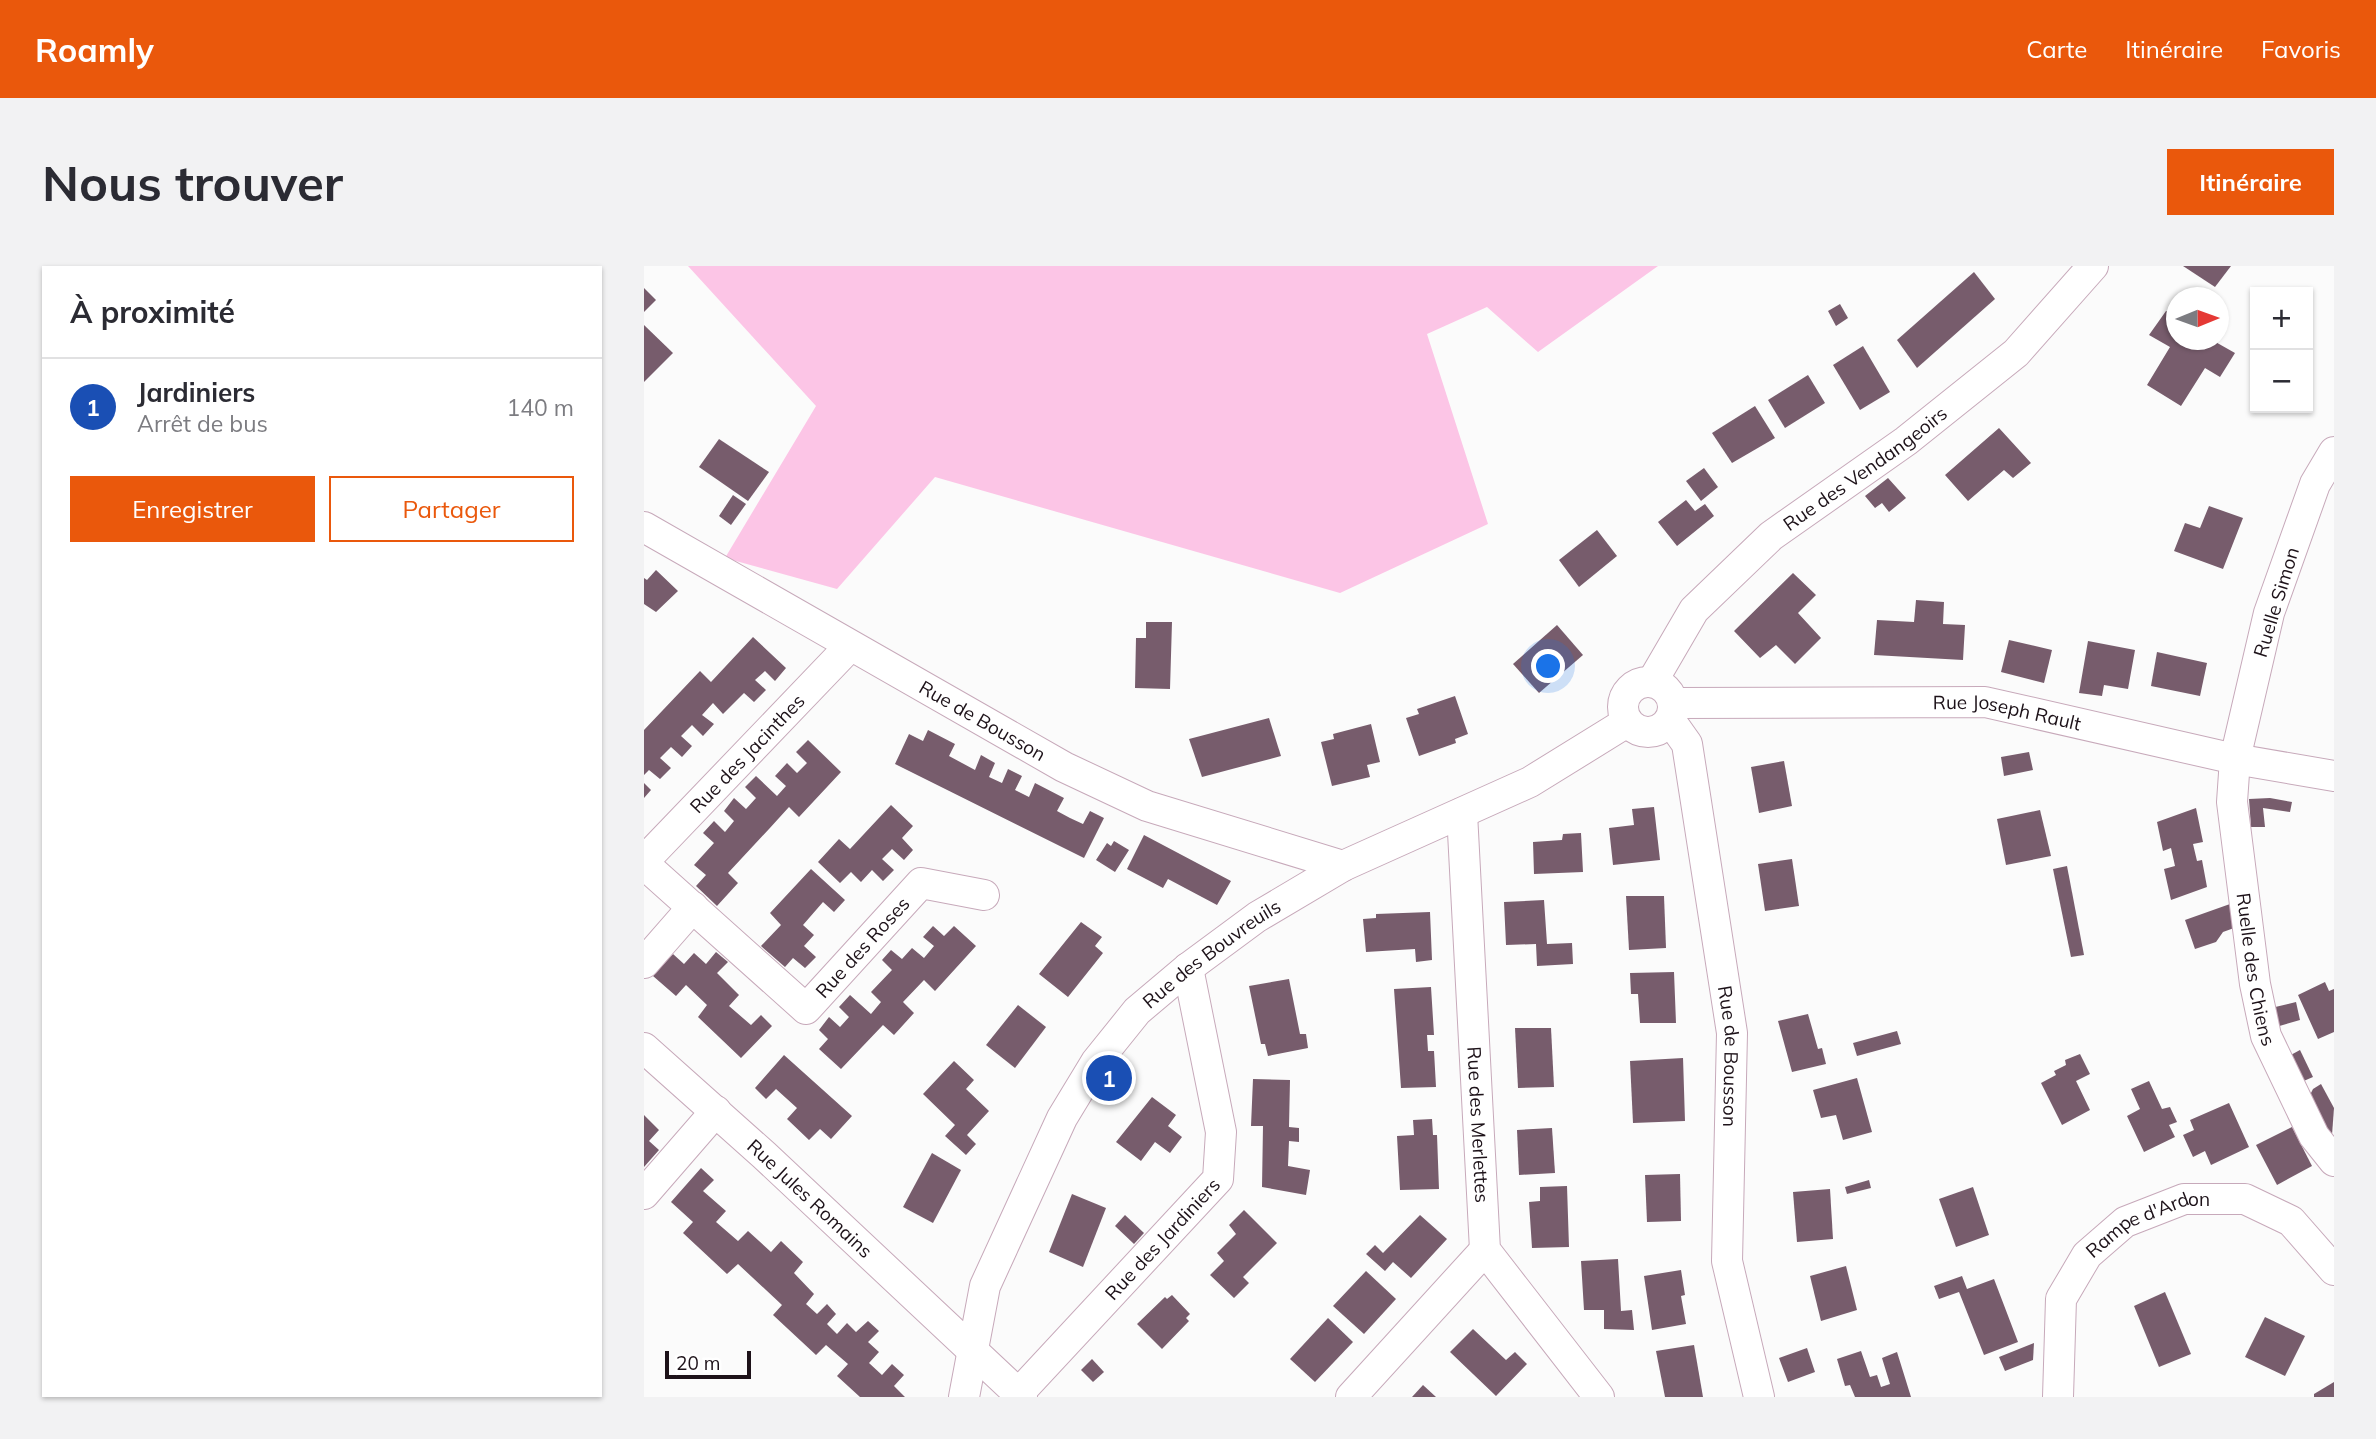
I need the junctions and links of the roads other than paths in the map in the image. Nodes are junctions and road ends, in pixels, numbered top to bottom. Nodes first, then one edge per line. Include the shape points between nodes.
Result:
1 (2093, 266) edge
2 (2334, 452) edge
3 (644, 527) edge
4 (850, 646) junction
5 (1652, 682) junction
6 (1672, 712) junction
7 (1627, 722) junction
8 (2235, 759) junction
9 (2334, 776) edge
10 (1462, 813) junction
11 (644, 863) edge
12 (1343, 866) junction
13 (984, 895) dead end
14 (693, 907) junction
15 (644, 963) edge
16 (1188, 968) junction
17 (644, 1048) edge
18 (716, 1111) junction
19 (2334, 1161) edge
20 (644, 1194) edge
21 (1485, 1250) junction
22 (2334, 1270) edge
23 (974, 1351) junction
24 (1020, 1395) edge
25 (964, 1397) edge
26 (1351, 1397) edge
27 (1599, 1397) edge
28 (1759, 1397) edge
29 (2058, 1397) edge

1 - 5 street, Rue des Vendangeoirs via 2016,353 1906,441 1771,536 1694,610
2 - 8 street, Ruelle Simon via 2315,484 2269,613
3 - 4 street, Rue de Bousson
4 - 11 street, Rue des Jacinthes
4 - 12 street, Rue de Bousson via 1064,767 1147,806
5 - 6 street via 1666,689
5 - 7 street via 1629,690 1622,706
6 - 7 street via 1658,731 1649,733
6 - 8 street, Rue Joseph Rault via 1985,702
6 - 28 street, Rue de Bousson via 1687,744 1731,1033 1727,1261
7 - 10 street, Rue des Bouvreuils via 1530,782
8 - 9 street, Rue Joseph Rault
8 - 19 street, Ruelle des Chiens via 2232,802 2266,1036 2314,1136
10 - 12 street, Rue des Bouvreuils
10 - 21 street, Rue des Merlettes
11 - 14 street, Rue des Jacinthes
12 - 16 street, Rue des Bouvreuils via 1257,917
13 - 14 street, Rue des Roses via 921,883 806,1009
14 - 15 street
16 - 23 street, Rue des Bouvreuils via 1137,1011 1096,1062 1062,1118 985,1286
16 - 24 street, Rue des Jardiniers via 1221,1132 1218,1179
17 - 18 street, Rue Jules Romains
18 - 20 street
18 - 23 street, Rue Jules Romains
21 - 26 street
21 - 27 street
22 - 29 street, Rampe d'Ardon via 2291,1221 2245,1199 2184,1199 2125,1222 2087,1255 2061,1299
23 - 24 street, Rue Jules Romains
23 - 25 street

